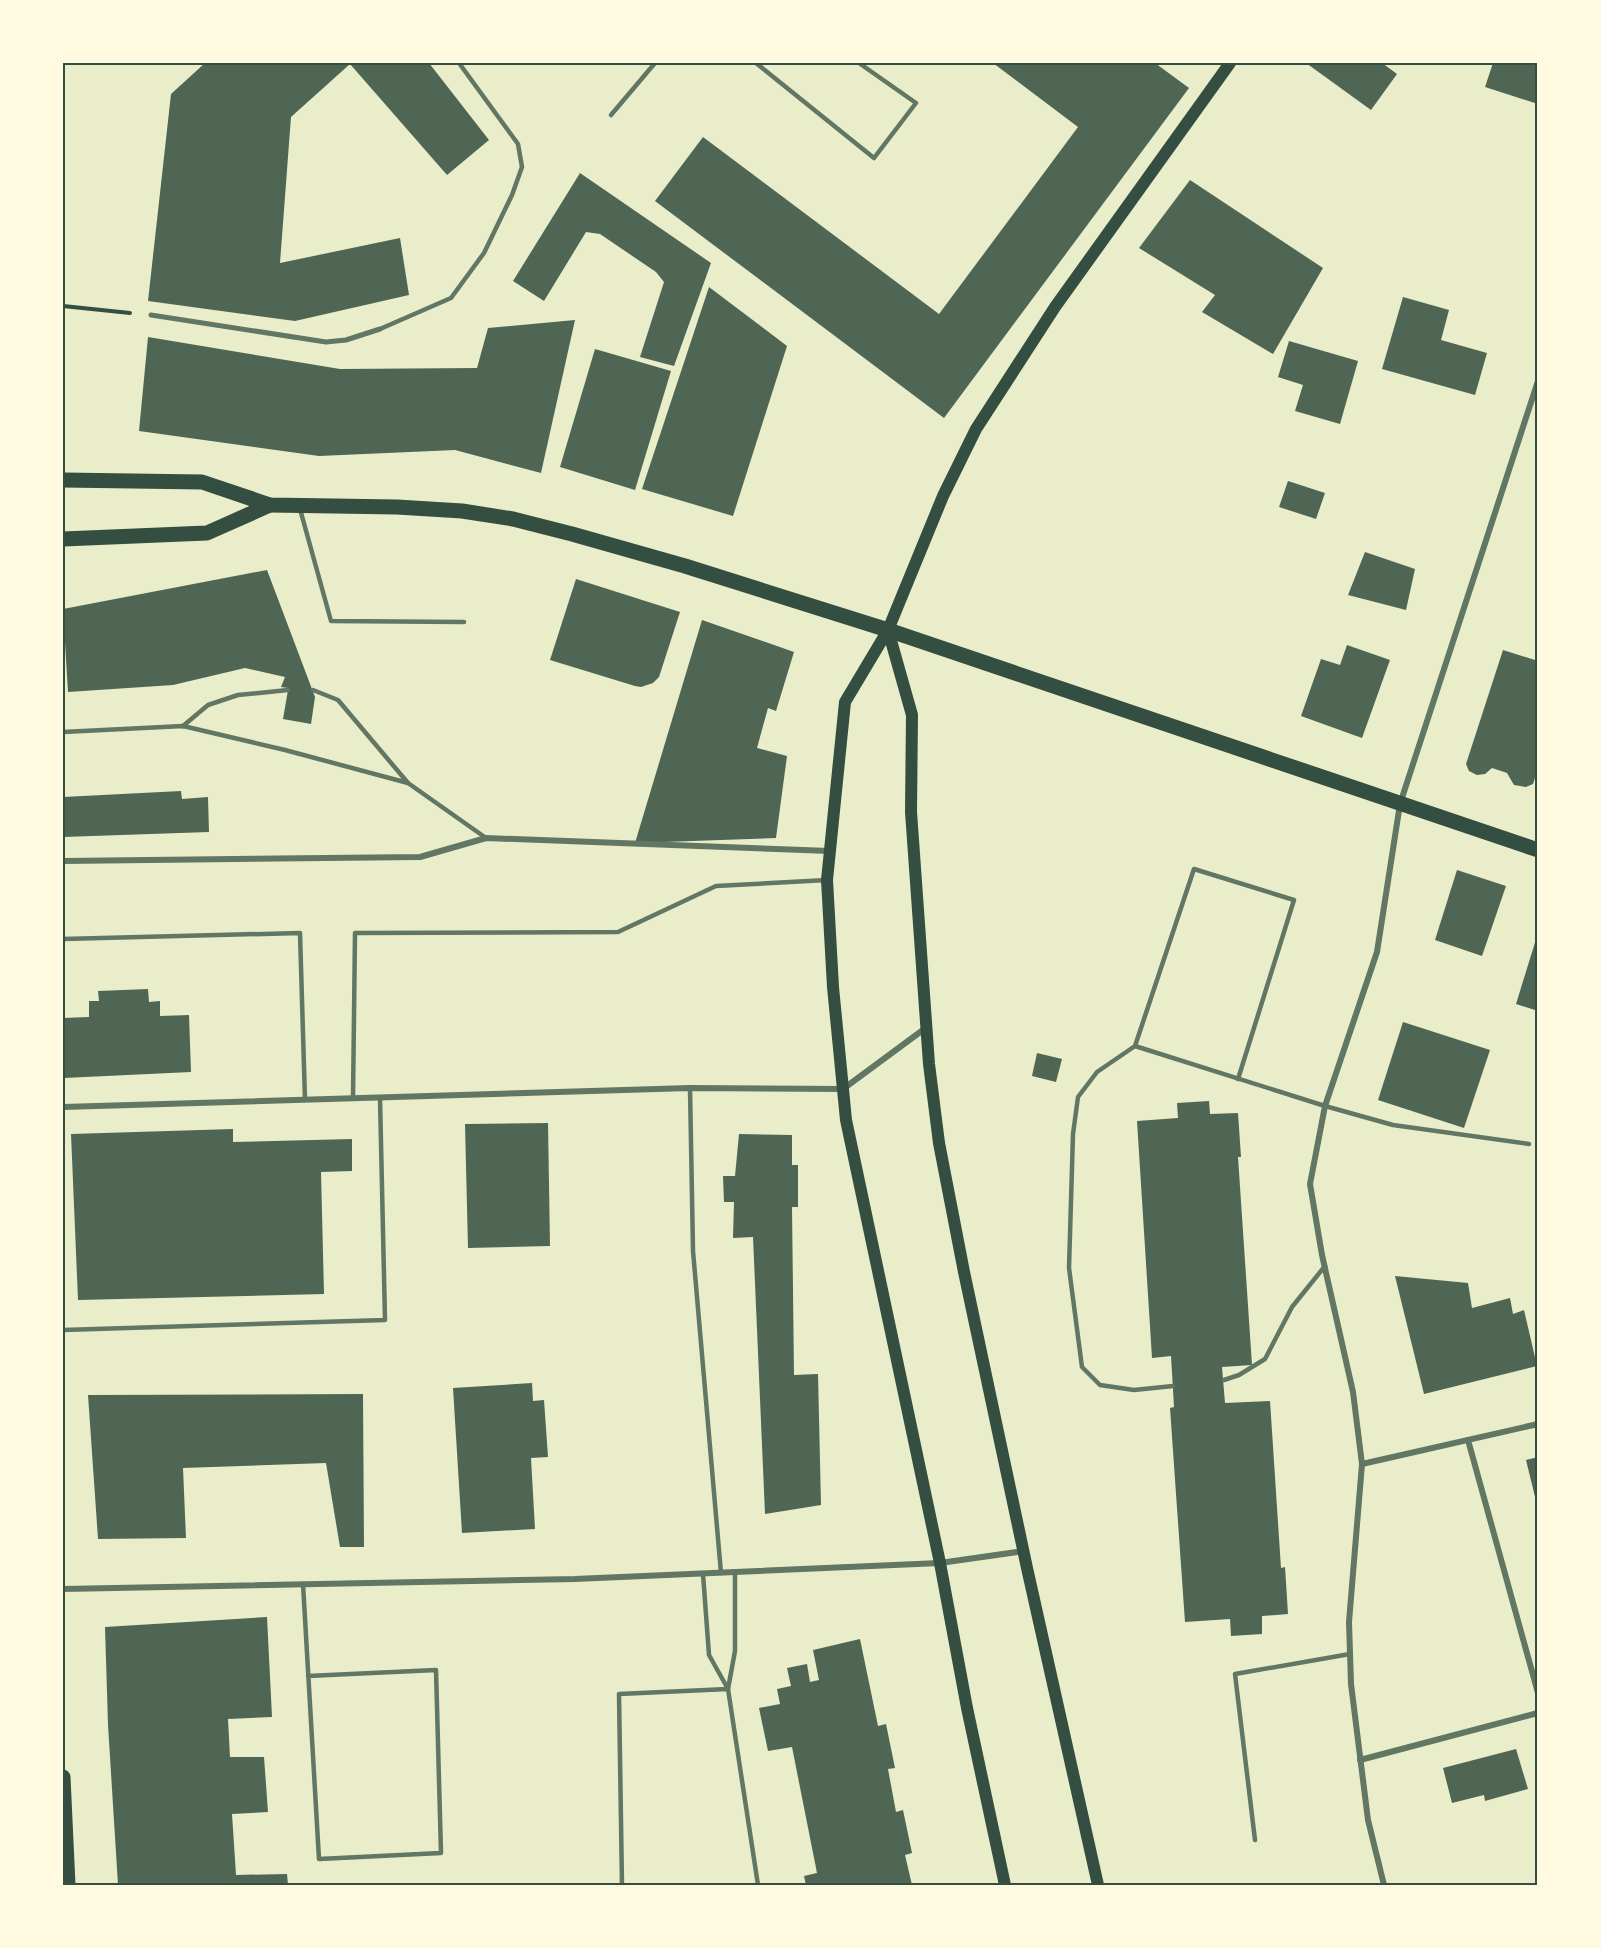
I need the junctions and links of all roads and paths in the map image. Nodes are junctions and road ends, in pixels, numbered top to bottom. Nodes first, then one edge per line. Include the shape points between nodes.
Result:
1 (459, 63) edge
2 (655, 63) edge
3 (756, 63) edge
4 (860, 63) edge
5 (1230, 63) edge
6 (611, 115) dead end
7 (63, 306) edge
8 (151, 315) joint
9 (380, 329) joint
10 (1538, 381) edge
11 (63, 480) edge
12 (270, 505) junction
13 (299, 506) junction
14 (63, 539) edge
15 (464, 622) dead end
16 (888, 630) junction
17 (288, 690) dead end
18 (313, 690) dead end
19 (183, 726) junction
20 (63, 732) edge
21 (408, 783) junction
22 (1400, 804) junction
23 (486, 838) junction
24 (830, 850) junction
25 (1538, 850) edge
26 (63, 861) edge
27 (827, 880) junction
28 (63, 939) edge
29 (927, 1027) junction
30 (1135, 1046) junction
31 (1238, 1079) junction
32 (690, 1088) junction
33 (843, 1089) junction
34 (353, 1098) junction
35 (380, 1098) junction
36 (304, 1100) junction
37 (1325, 1106) junction
38 (63, 1107) edge
39 (1529, 1144) dead end
40 (1325, 1266) junction
41 (63, 1330) edge
42 (1224, 1380) dead end
43 (1173, 1386) dead end
44 (1538, 1424) edge
45 (1468, 1440) junction
46 (1362, 1464) junction
47 (1024, 1551) junction
48 (940, 1563) junction
49 (735, 1572) junction
50 (721, 1573) junction
51 (703, 1574) junction
52 (303, 1584) junction
53 (63, 1589) edge
54 (1350, 1654) junction
55 (308, 1676) junction
56 (728, 1689) junction
57 (1538, 1693) edge
58 (1538, 1713) edge
59 (1360, 1760) junction
60 (63, 1777) edge
61 (1255, 1840) dead end
62 (68, 1885) edge
63 (622, 1885) edge
64 (758, 1885) edge
65 (1005, 1885) edge
66 (1098, 1885) edge
67 (1384, 1885) edge

1 - 9 lane via 518,144 522,167 484,253 452,298
2 - 6 lane
3 - 4 lane via 874,158 916,103
5 - 16 main road via 1055,307 976,429 943,496
7 - 8 path
8 - 9 street via 326,342
10 - 22 street
11 - 12 main road via 202,482
12 - 13 main road
12 - 14 main road via 207,532
13 - 15 lane via 331,621
13 - 16 main road via 397,507 513,519 685,566
16 - 22 main road
16 - 24 main road via 845,702
16 - 29 main road via 912,716 911,812
17 - 19 lane via 238,695 208,705
18 - 21 lane via 338,700
19 - 20 lane
19 - 21 lane
21 - 23 lane
22 - 25 main road
22 - 37 street via 1377,952
23 - 24 street
23 - 26 street via 420,857
24 - 27 main road
27 - 33 main road
27 - 34 lane via 716,886 618,932 355,933
28 - 36 lane via 300,933
29 - 33 street
29 - 47 main road via 939,1143
30 - 31 lane
30 - 31 lane via 1194,869 1294,900
30 - 43 lane via 1097,1072 1078,1097 1073,1134 1069,1268 1082,1367 1100,1385 1134,1390
31 - 37 lane
32 - 33 street
32 - 35 street
32 - 50 lane via 693,1251
33 - 48 main road via 846,1120
34 - 35 street
34 - 36 street
35 - 41 lane via 385,1320
36 - 38 street
37 - 39 lane via 1393,1125
37 - 40 street via 1310,1184
40 - 42 lane via 1292,1307 1265,1359 1239,1376
40 - 46 street via 1353,1392
44 - 45 street
45 - 46 street
45 - 57 street
46 - 54 street via 1349,1622
47 - 48 street
47 - 66 main road
48 - 49 street
48 - 65 main road
49 - 50 street
49 - 56 lane via 735,1651
50 - 51 street
51 - 52 street
51 - 56 lane via 709,1655
52 - 53 street
52 - 55 lane
54 - 59 street
54 - 61 lane via 1235,1674
55 - 55 lane via 319,1859 441,1853 436,1670
56 - 63 lane via 619,1694
56 - 64 lane
58 - 59 street
59 - 67 street via 1368,1820
60 - 62 main road

